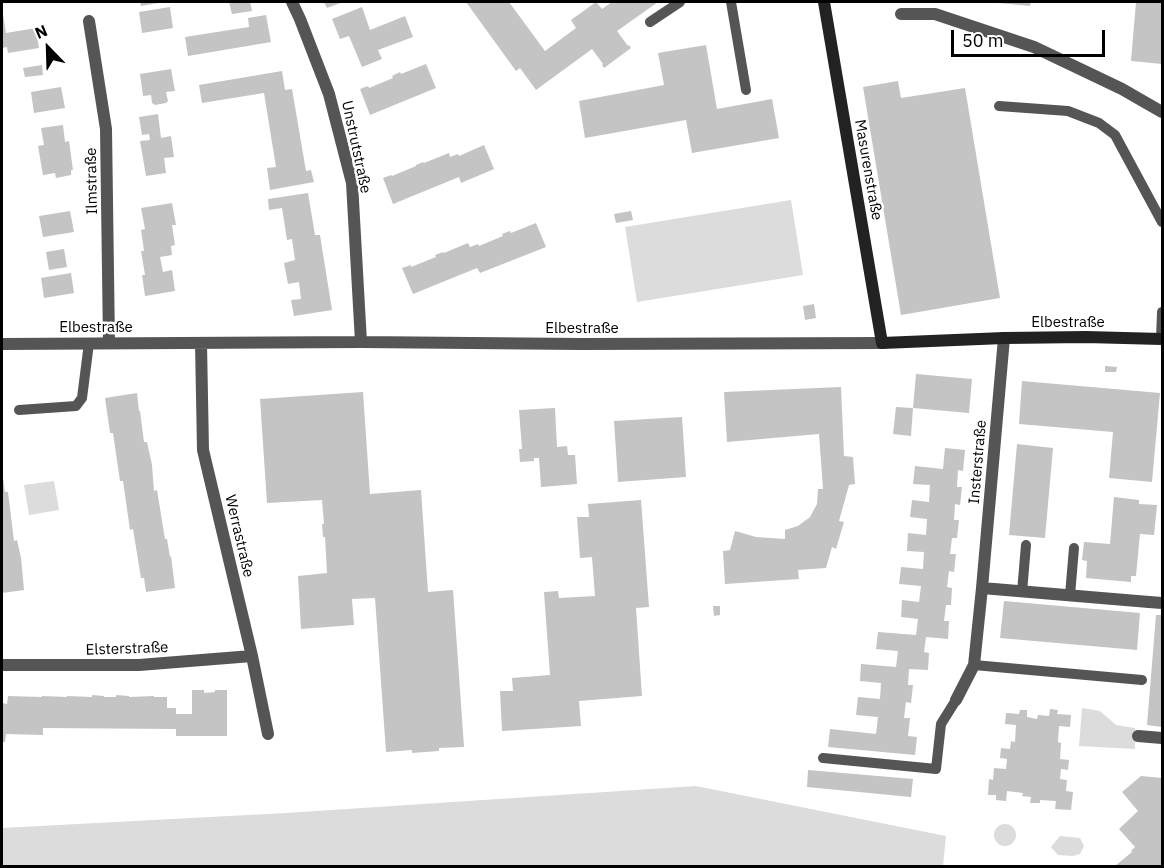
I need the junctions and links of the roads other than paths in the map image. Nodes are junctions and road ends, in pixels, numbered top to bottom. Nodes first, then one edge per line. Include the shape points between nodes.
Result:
1 (292, 2) edge
2 (680, 2) edge
3 (731, 2) edge
4 (824, 2) edge
5 (901, 14) dead end
6 (88, 21) dead end
7 (650, 22) dead end
8 (746, 90) dead end
9 (999, 106) dead end
10 (1162, 111) edge
11 (1162, 222) edge
12 (1162, 312) edge
13 (1004, 338) junction
14 (1162, 339) edge
15 (361, 342) junction
16 (89, 343) junction
17 (109, 343) junction
18 (201, 343) junction
19 (882, 343) junction
20 (2, 344) edge
21 (20, 410) dead end
22 (1026, 545) dead end
23 (1074, 548) dead end
24 (982, 588) junction
25 (1022, 591) junction
26 (1070, 595) junction
27 (1162, 603) edge
28 (252, 656) junction
29 (2, 665) edge
30 (974, 665) junction
31 (1142, 680) dead end
32 (956, 700) joint
33 (268, 734) dead end
34 (1138, 736) dead end
35 (1162, 738) edge
36 (823, 758) dead end

1 - 15 street, Unstrutstraße via 329,94 352,183
2 - 7 lane
3 - 8 lane
4 - 19 main road, Masurenstraße
5 - 10 street via 935,14 1034,47
6 - 17 street, Ilmstraße via 106,129
9 - 11 lane via 1068,111 1099,123 1115,135
12 - 14 lane
13 - 14 main road, Elbestraße
13 - 19 main road, Elbestraße
13 - 24 street, Insterstraße
15 - 18 street, Elbestraße
15 - 19 street, Elbestraße
16 - 17 street, Elbestraße
16 - 20 street, Elbestraße
16 - 21 lane via 82,398 76,406
17 - 18 street, Elbestraße
18 - 28 street, Werrastraße via 203,450
22 - 25 lane
23 - 26 lane
24 - 25 street
24 - 30 street, Insterstraße
25 - 26 street
26 - 27 street
28 - 29 street, Elsterstraße via 139,665
28 - 33 street, Werrastraße
30 - 31 lane
30 - 32 street, Insterstraße
32 - 36 lane via 941,724 936,769
34 - 35 street

